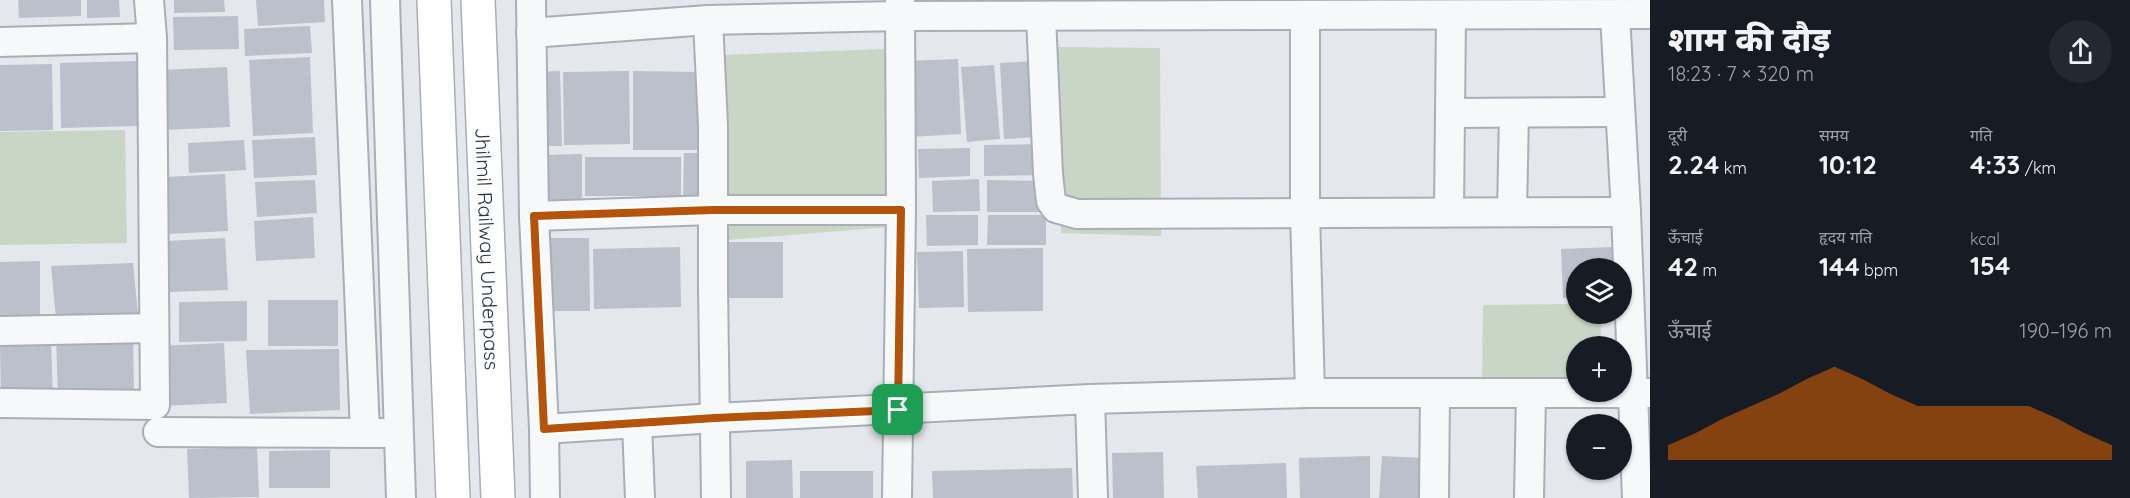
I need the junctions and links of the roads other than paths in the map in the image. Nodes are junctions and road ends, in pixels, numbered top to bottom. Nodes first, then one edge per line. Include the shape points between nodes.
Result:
1 (149, 0) edge
2 (434, 0) edge
3 (478, 0) edge
4 (531, 0) edge
5 (347, 3) edge
6 (900, 8) edge
7 (386, 13) edge
8 (1650, 14) edge
9 (1305, 15) junction
10 (1451, 15) junction
11 (1615, 15) junction
12 (1041, 17) junction
13 (708, 20) junction
14 (531, 33) junction
15 (152, 38) junction
16 (0, 42) edge
17 (1514, 112) junction
18 (1620, 112) junction
19 (1451, 113) junction
20 (713, 210) junction
21 (901, 210) junction
22 (1305, 212) junction
23 (1449, 212) junction
24 (1512, 212) junction
25 (1626, 212) junction
26 (534, 216) junction
27 (153, 328) junction
28 (0, 331) edge
29 (1310, 393) junction
30 (1435, 393) junction
31 (1531, 394) junction
32 (1642, 394) edge
33 (1090, 399) junction
34 (0, 403) edge
35 (898, 410) junction
36 (715, 418) junction
37 (637, 424) junction
38 (544, 429) junction
39 (158, 432) dead end
40 (365, 433) junction
41 (399, 434) junction
42 (400, 498) edge
43 (453, 498) edge
44 (498, 498) edge
45 (545, 498) edge
46 (640, 498) edge
47 (716, 498) edge
48 (897, 498) edge
49 (1093, 498) edge
50 (1434, 498) edge
51 (1529, 498) edge
52 (1637, 498) edge

1 - 15 street
2 - 43 main road
3 - 44 main road, Jhilmil Railway Underpass
4 - 14 street
5 - 7 street via 363,25
5 - 40 street
6 - 12 street
6 - 13 street
6 - 21 street
7 - 41 street
8 - 11 street
9 - 10 street
9 - 12 street
9 - 22 street
10 - 11 street
10 - 19 street
11 - 18 street
12 - 22 street via 1048,174 1051,201 1056,208 1077,214
13 - 14 street
13 - 20 street
14 - 26 street
15 - 16 street
15 - 27 street
17 - 18 street
17 - 19 street
17 - 24 street
18 - 25 street
19 - 23 street
20 - 21 street
20 - 26 street
20 - 36 street
21 - 35 street
22 - 23 street
22 - 29 street
23 - 24 street
24 - 25 street
25 - 32 street
26 - 38 street
27 - 28 street
27 - 34 street via 155,405
29 - 30 street
29 - 33 street
30 - 31 street
30 - 50 street
31 - 32 street
31 - 51 street
32 - 52 street
33 - 35 street
33 - 49 street
35 - 36 street
35 - 48 street
36 - 37 street
36 - 47 street
37 - 38 street
37 - 46 street
38 - 45 street
39 - 40 street
40 - 41 street
41 - 42 street

